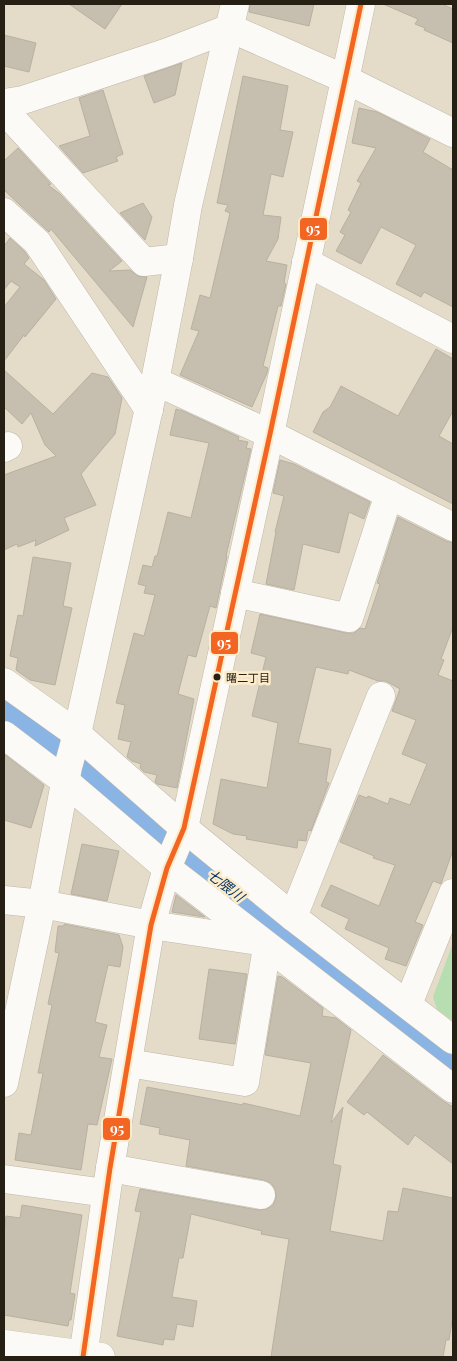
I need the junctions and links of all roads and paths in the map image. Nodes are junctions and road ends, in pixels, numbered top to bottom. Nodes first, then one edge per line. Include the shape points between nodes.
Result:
1 (361, 4) edge
2 (232, 16) edge
3 (345, 79) junction
4 (4, 104) edge
5 (4, 110) edge
6 (453, 133) edge
7 (4, 212) edge
8 (180, 258) junction
9 (306, 262) junction
10 (453, 339) edge
11 (155, 381) junction
12 (148, 410) junction
13 (270, 434) junction
14 (389, 494) junction
15 (453, 527) edge
16 (235, 593) junction
17 (4, 682) edge
18 (382, 696) dead end
19 (4, 735) edge
20 (71, 757) junction
21 (182, 833) junction
22 (168, 866) junction
23 (453, 893) edge
24 (4, 900) edge
25 (42, 904) junction
26 (293, 917) junction
27 (151, 925) junction
28 (264, 944) junction
29 (408, 1004) junction
30 (453, 1040) edge
31 (128, 1063) junction
32 (4, 1083) edge
33 (453, 1088) edge
34 (4, 1179) edge
35 (108, 1181) junction
36 (261, 1195) dead end
37 (4, 1344) edge
38 (90, 1356) edge

1 - 3 street
2 - 3 street
2 - 4 street via 168,52
2 - 8 street via 188,205
3 - 6 street
3 - 9 street
5 - 8 street via 144,262
7 - 12 street via 37,242
8 - 11 street
9 - 10 street
9 - 13 street
11 - 12 street
11 - 13 street
12 - 20 street
13 - 14 street
13 - 16 street
14 - 15 street
14 - 16 street via 349,618
16 - 21 street
17 - 20 street
18 - 26 street
19 - 20 street
20 - 21 street
20 - 22 street
20 - 25 street
21 - 22 street
21 - 26 street
22 - 27 street
22 - 28 street
23 - 29 street
24 - 25 street
25 - 27 street
25 - 32 street
26 - 29 street
27 - 28 street
27 - 31 street
28 - 31 street via 245,1082
28 - 33 street
29 - 30 street
31 - 35 street
34 - 35 street
35 - 36 street
35 - 38 street
37 - 38 street

